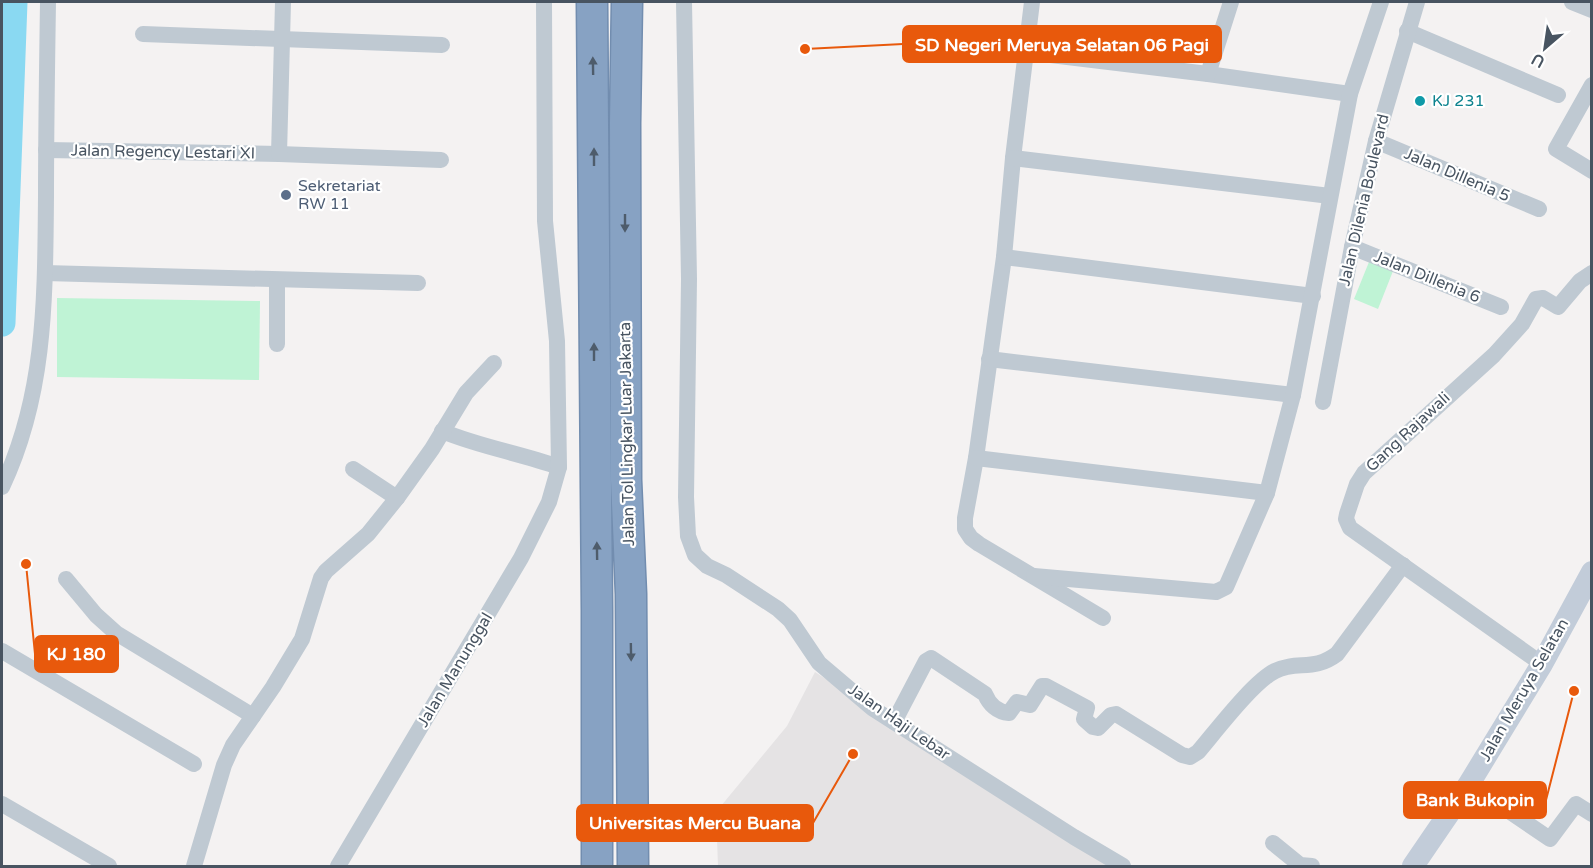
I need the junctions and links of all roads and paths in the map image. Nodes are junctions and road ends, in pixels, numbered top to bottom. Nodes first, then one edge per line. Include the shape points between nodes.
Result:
1 (48, 2) edge
2 (283, 2) edge
3 (544, 2) edge
4 (592, 2) edge
5 (627, 2) edge
6 (684, 2) edge
7 (1032, 2) edge
8 (1231, 2) edge
9 (1381, 2) edge
10 (1417, 2) edge
11 (1572, 2) edge
12 (1592, 10) edge
13 (1407, 31) junction
14 (143, 34) dead end
15 (283, 40) junction
16 (442, 45) dead end
17 (1026, 52) junction
18 (1208, 74) junction
19 (1592, 86) edge
20 (1350, 94) junction
21 (1558, 95) dead end
22 (1376, 141) junction
23 (46, 150) junction
24 (279, 154) junction
25 (1013, 158) junction
26 (441, 160) dead end
27 (1592, 171) edge
28 (1330, 195) junction
29 (1539, 209) dead end
30 (1352, 247) junction
31 (1004, 257) junction
32 (45, 273) junction
33 (1592, 273) edge
34 (277, 280) junction
35 (418, 283) dead end
36 (1313, 296) junction
37 (1501, 307) dead end
38 (277, 344) dead end
39 (989, 358) junction
40 (494, 363) dead end
41 (1293, 395) junction
42 (1323, 402) dead end
43 (442, 432) junction
44 (976, 458) junction
45 (559, 467) junction
46 (353, 470) dead end
47 (2, 487) edge
48 (1267, 494) junction
49 (397, 498) junction
50 (1403, 565) junction
51 (1592, 572) edge
52 (1034, 576) junction
53 (66, 579) dead end
54 (1103, 618) dead end
55 (2, 651) edge
56 (1542, 664) junction
57 (253, 716) junction
58 (894, 722) junction
59 (596, 738) junction
60 (194, 765) dead end
61 (1469, 784) junction
62 (2, 804) edge
63 (1592, 814) edge
64 (1273, 843) dead end
65 (109, 867) edge
66 (194, 867) edge
67 (338, 867) edge
68 (577, 867) edge
69 (597, 867) edge
70 (633, 867) edge
71 (1123, 867) edge
72 (1311, 867) edge
73 (1413, 867) edge

1 - 23 street
2 - 15 street
3 - 45 street, Jalan Manunggal via 545,221 557,341
59 -> 4 highway, Jalan Tol Lingkar Luar Jakarta
5 -> 70 highway, Jalan Tol Lingkar Luar Jakarta via 626,480
6 - 58 street, Jalan Haji Lebar via 688,536 695,555 707,566 778,609 819,663
7 - 17 street
8 - 18 street
9 - 20 street
10 - 13 street, Jalan Dilenia Boulevard
11 - 12 street
13 - 21 street
13 - 22 street, Jalan Dilenia Boulevard
14 - 15 street
15 - 16 street
15 - 24 street
17 - 18 street
17 - 25 street
18 - 20 street
19 - 27 street via 1556,149
20 - 28 street
22 - 29 street, Jalan Dillenia 5
22 - 30 street, Jalan Dilenia Boulevard
23 - 24 street, Jalan Regency Lestari XI
23 - 32 street
24 - 26 street, Jalan Regency Lestari XI
25 - 28 street
25 - 31 street
28 - 36 street
30 - 37 street, Jalan Dillenia 6
30 - 42 street, Jalan Dilenia Boulevard
31 - 36 street
31 - 39 street
32 - 34 street
32 - 47 street via 41,351 31,401
33 - 50 street, Gang Rajawali via 1580,280 1558,307 1543,298 1536,299 1522,324 1494,355 1364,473 1357,484 1347,524
34 - 35 street
34 - 38 street
36 - 41 street
39 - 41 street
39 - 44 street
40 - 43 street via 466,393
41 - 48 street
43 - 45 street
43 - 49 street
44 - 48 street
44 - 52 street via 966,529 979,544
45 - 67 street, Jalan Manunggal via 549,502 521,558
46 - 49 street
48 - 52 street via 1222,591
49 - 57 street via 368,534 321,578 302,639
50 - 56 street, Gang Rajawali
50 - 58 street via 1337,654 1317,665 1286,666 1263,678 1190,757 1116,714 1098,729 1093,727 1084,719 1087,708 1046,686 1042,686 1030,705 1017,702 1005,714 988,703 984,694 931,658
51 - 56 main road, Jalan Meruya Selatan
52 - 54 street
53 - 57 street via 116,633
55 - 60 street
56 - 61 main road, Jalan Meruya Selatan
57 - 66 street via 224,765
58 - 71 street, Jalan Haji Lebar
59 - 68 highway via 580,788
59 - 69 highway, Jalan Tol Lingkar Luar Jakarta
61 - 63 street via 1551,839 1576,804
61 - 73 main road, Jalan Meruya Selatan
62 - 65 street
64 - 72 street via 1300,865

